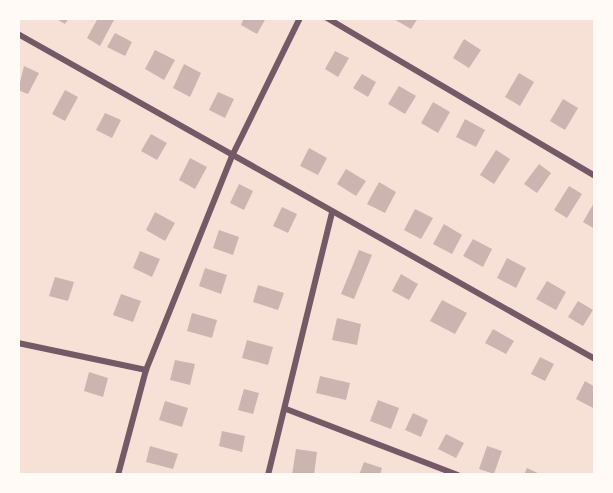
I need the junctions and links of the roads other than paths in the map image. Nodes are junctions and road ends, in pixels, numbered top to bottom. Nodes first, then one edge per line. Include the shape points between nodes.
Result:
1 (300, 18) edge
2 (327, 18) edge
3 (18, 34) edge
4 (232, 156) junction
5 (595, 176) edge
6 (332, 213) junction
7 (18, 343) edge
8 (595, 359) edge
9 (146, 370) junction
10 (286, 409) junction
11 (118, 475) edge
12 (268, 475) edge
13 (458, 475) edge

1 - 4 street
2 - 5 street
3 - 4 street
4 - 6 street
4 - 9 street
6 - 8 street
6 - 10 street
7 - 9 street
9 - 11 street
10 - 12 street
10 - 13 street

